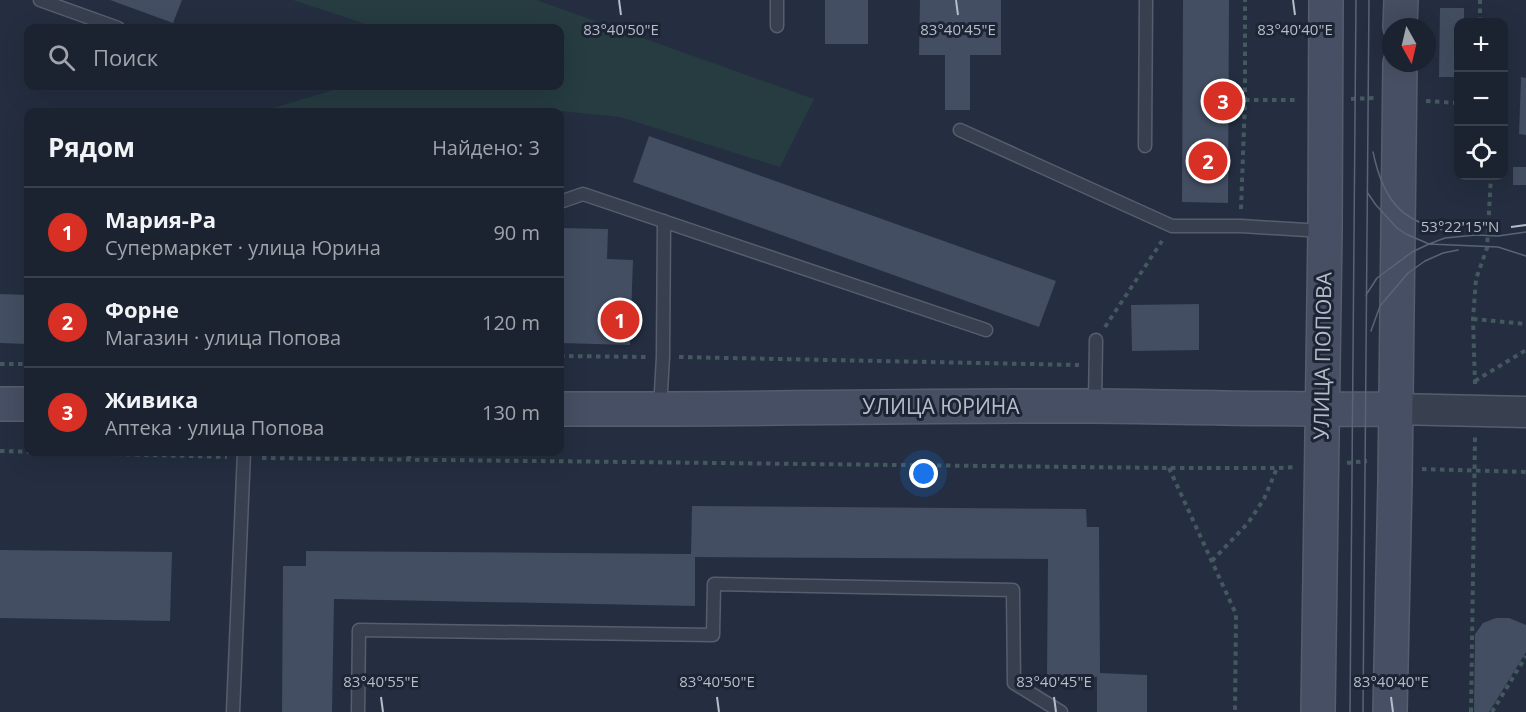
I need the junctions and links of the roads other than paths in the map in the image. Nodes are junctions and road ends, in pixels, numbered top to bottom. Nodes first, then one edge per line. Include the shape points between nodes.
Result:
1 (40, 0) edge
2 (777, 0) edge
3 (1146, 0) edge
4 (1326, 0) edge
5 (1401, 0) edge
6 (1400, 18) edge
7 (107, 24) edge
8 (777, 26) dead end
9 (1400, 72) edge
10 (960, 129) dead end
11 (1145, 146) dead end
12 (564, 201) edge
13 (664, 221) junction
14 (1325, 231) junction
15 (986, 330) dead end
16 (1096, 340) road end
17 (0, 404) edge
18 (24, 404) edge
19 (1095, 406) junction
20 (564, 409) edge
21 (1395, 409) junction
22 (660, 410) junction
23 (1322, 410) junction
24 (1526, 412) edge
25 (244, 456) edge
26 (233, 712) edge
27 (358, 712) edge
28 (1061, 712) edge
29 (1318, 712) edge
30 (1390, 712) edge

1 - 7 lane
2 - 8 lane
3 - 11 lane
4 - 14 main road, УЛИЦА ПОПОВА
5 - 6 main road
9 - 21 main road
10 - 14 lane via 1172,226
12 - 13 lane via 583,194
13 - 15 lane
13 - 22 lane
14 - 23 main road, УЛИЦА ПОПОВА
16 - 19 lane
17 - 18 main road
19 - 22 main road, УЛИЦА ЮРИНА
19 - 23 main road, УЛИЦА ЮРИНА
20 - 22 main road, УЛИЦА ЮРИНА
21 - 23 main road, УЛИЦА ЮРИНА
21 - 24 street
21 - 30 main road
23 - 29 main road, УЛИЦА ПОПОВА
25 - 26 lane
27 - 28 lane via 359,630 713,635 714,584 1013,590 1014,683

